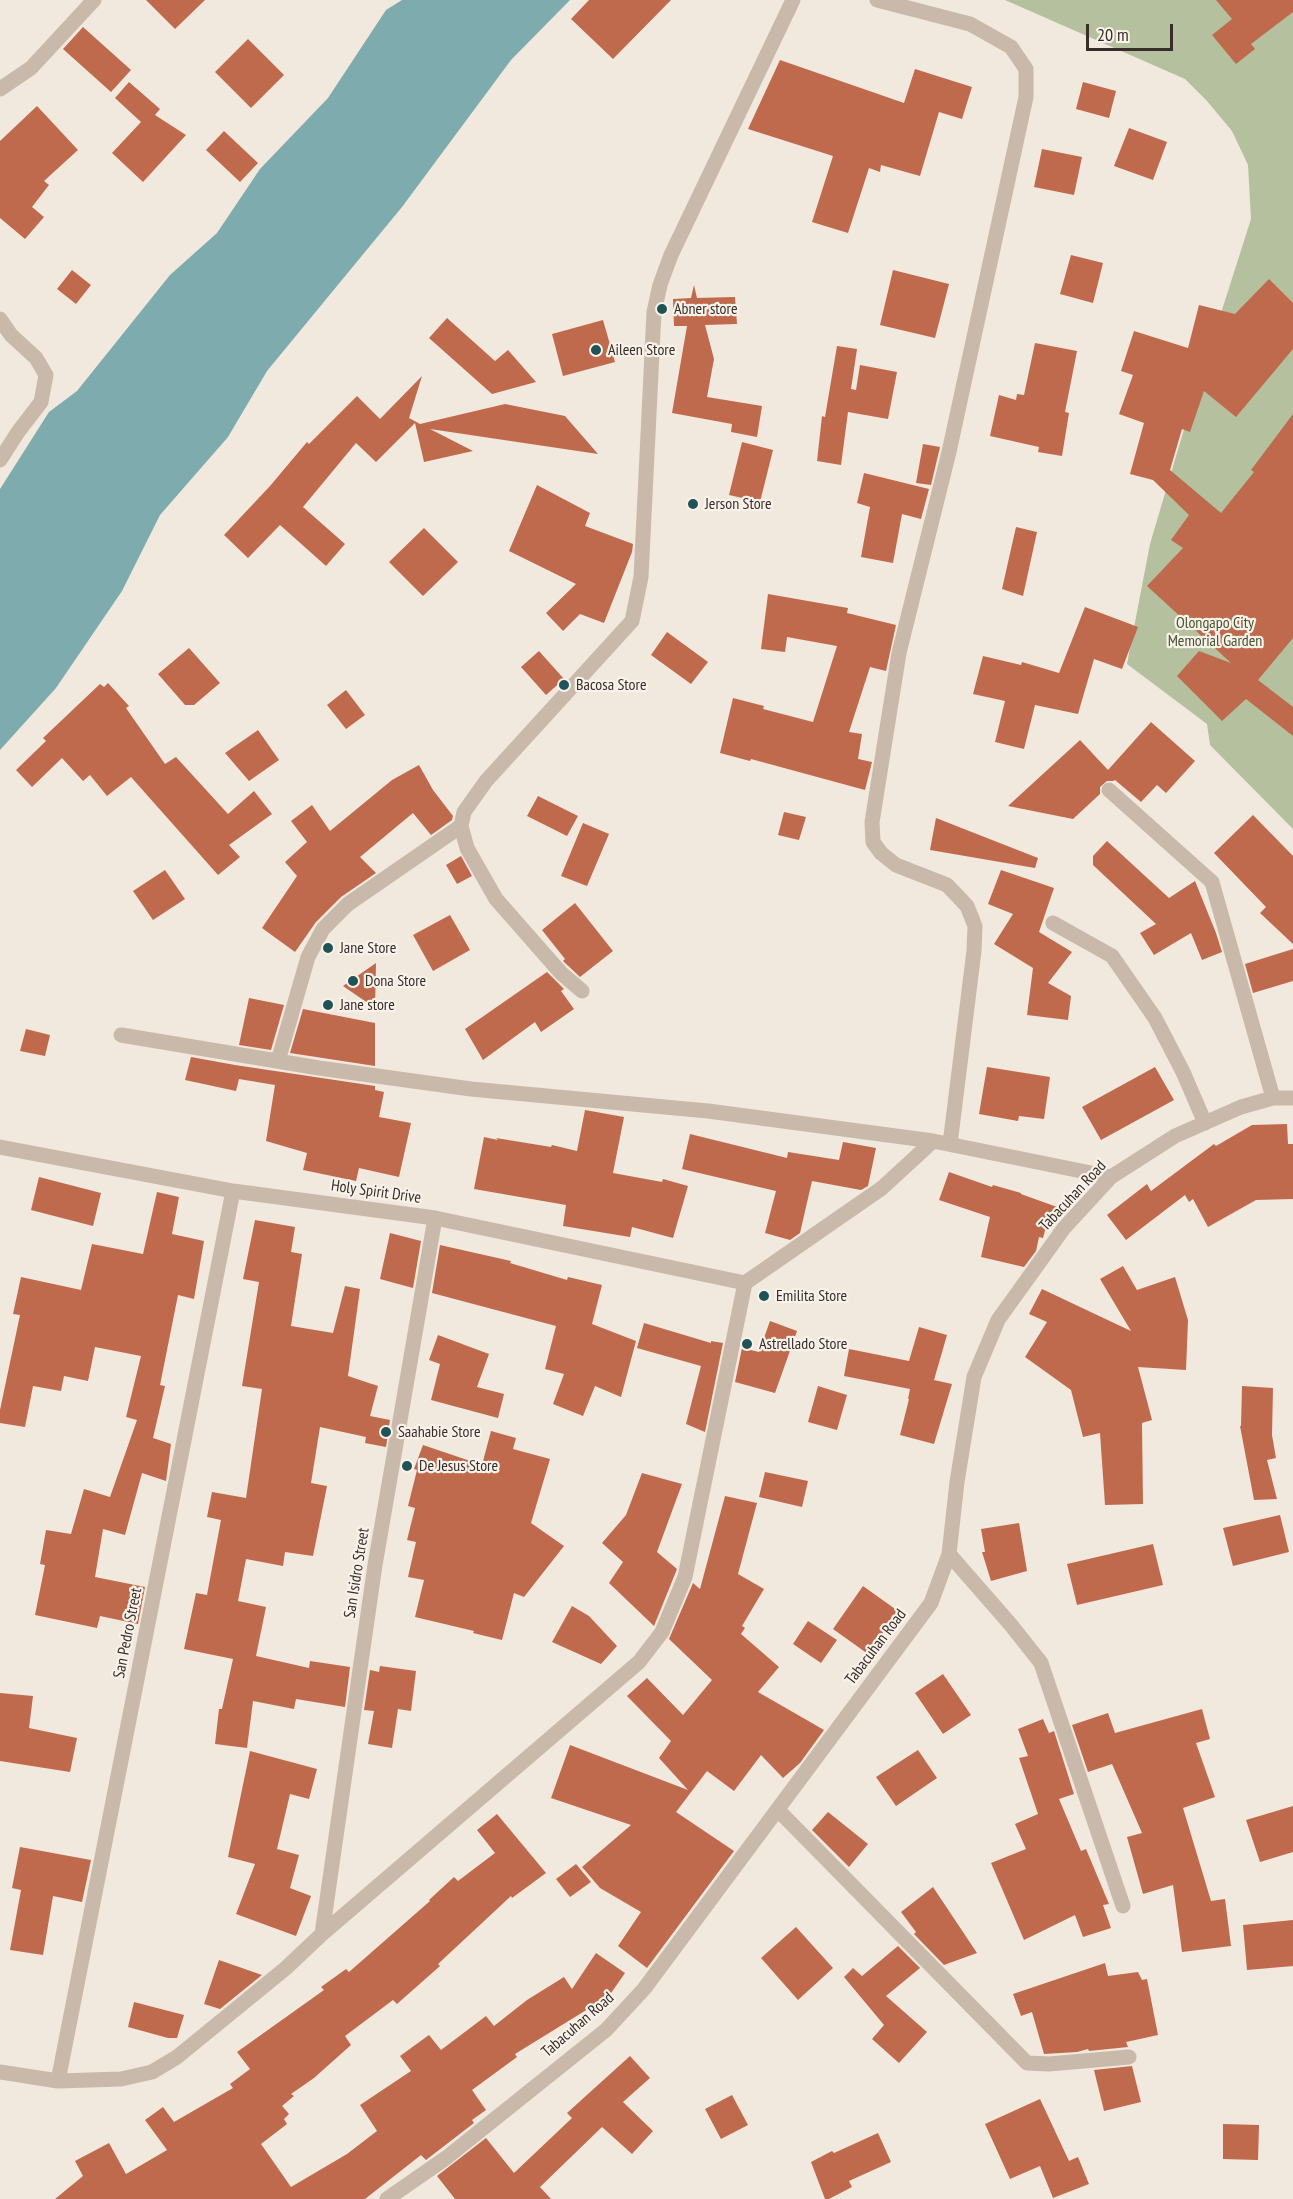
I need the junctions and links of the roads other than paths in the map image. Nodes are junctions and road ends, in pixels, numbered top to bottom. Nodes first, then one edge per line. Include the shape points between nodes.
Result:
1 (94, 0) edge
2 (793, 0) edge
3 (877, 0) edge
4 (0, 89) edge
5 (0, 319) edge
6 (0, 460) edge
7 (1109, 790) dead end
8 (461, 826) junction
9 (1053, 923) dead end
10 (582, 991) dead end
11 (121, 1035) dead end
12 (278, 1061) junction
13 (1273, 1098) junction
14 (1293, 1098) edge
15 (1205, 1123) junction
16 (933, 1141) junction
17 (950, 1144) junction
18 (0, 1147) edge
19 (1111, 1178) junction
20 (233, 1191) junction
21 (435, 1218) junction
22 (745, 1283) junction
23 (949, 1554) junction
24 (778, 1810) junction
25 (1123, 1906) dead end
26 (322, 1934) junction
27 (1129, 2057) dead end
28 (0, 2072) edge
29 (58, 2081) junction
30 (387, 2199) edge

1 - 4 street via 31,68
2 - 8 street via 660,285 654,312 641,577 632,621 486,781 464,812
3 - 17 street via 970,24 1011,47 1026,69 1026,97 951,441 899,653 872,822 873,842 881,854 896,865 947,885 967,906 975,926
5 - 6 street via 10,335 36,358 46,375 41,402
7 - 13 street via 1212,882
8 - 10 street via 468,848 496,899 561,973
8 - 12 street via 348,904 323,929 308,957
9 - 15 street via 1112,956 1155,1018
11 - 12 street
12 - 16 street via 471,1089 708,1111
13 - 14 street, Tabacuhan Road
13 - 15 street, Tabacuhan Road
15 - 19 street, Tabacuhan Road via 1175,1136
16 - 17 street
16 - 22 street via 882,1188
17 - 19 street
18 - 20 street, Holy Spirit Drive
19 - 23 street, Tabacuhan Road via 1064,1228 998,1320 974,1377
20 - 21 street, Holy Spirit Drive
20 - 29 street, San Pedro Street
21 - 22 street, Holy Spirit Drive
21 - 26 street, San Isidro Street via 375,1565
22 - 26 street via 685,1577 662,1632 639,1662
23 - 24 street, Tabacuhan Road via 931,1603
23 - 25 street via 1041,1663
24 - 27 street via 1027,2063
24 - 30 street, Tabacuhan Road via 644,1989 606,2030 446,2158
26 - 29 street via 177,2057 152,2072 121,2079
28 - 29 street

